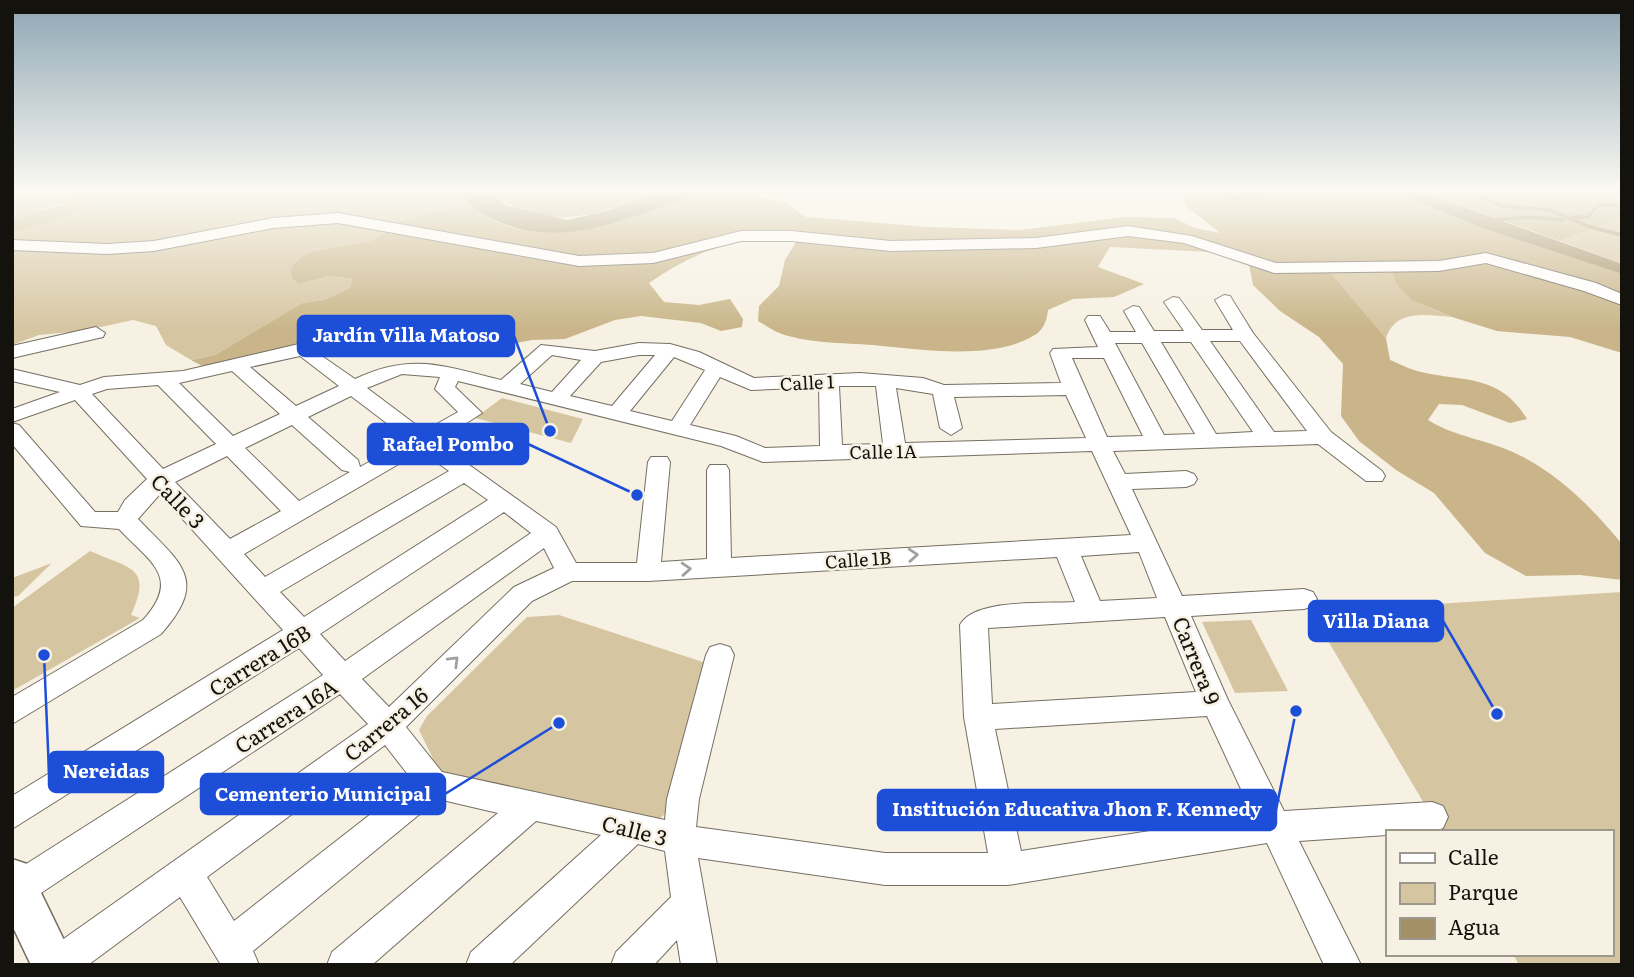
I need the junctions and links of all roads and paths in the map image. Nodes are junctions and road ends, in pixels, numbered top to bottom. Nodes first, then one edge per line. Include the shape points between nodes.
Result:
1 (197, 238) edge
2 (435, 238) edge
3 (735, 238) edge
4 (809, 238) edge
5 (1077, 238) edge
6 (1176, 238) edge
7 (12, 245) edge
8 (1224, 300) dead end
9 (1622, 300) edge
10 (1173, 302) dead end
11 (1132, 311) dead end
12 (96, 333) dead end
13 (1195, 335) junction
14 (1244, 335) junction
15 (1101, 337) junction
16 (1148, 337) junction
17 (303, 349) joint
18 (670, 350) junction
19 (12, 352) edge
20 (1060, 353) joint
21 (595, 357) junction
22 (236, 365) junction
23 (715, 369) junction
24 (454, 374) junction
25 (12, 375) edge
26 (162, 378) junction
27 (885, 380) junction
28 (829, 381) junction
29 (506, 386) junction
30 (354, 388) junction
31 (1073, 388) junction
32 (77, 390) junction
33 (942, 391) junction
34 (556, 399) junction
35 (616, 414) junction
36 (294, 415) junction
37 (12, 416) edge
38 (951, 428) dead end
39 (677, 429) junction
40 (12, 430) edge
41 (415, 435) junction
42 (1272, 437) junction
43 (1323, 437) junction
44 (1156, 441) junction
45 (1210, 441) junction
46 (1098, 444) junction
47 (228, 447) junction
48 (895, 450) junction
49 (831, 452) junction
50 (1298, 455) dead end
51 (659, 462) dead end
52 (350, 465) dead end
53 (718, 470) dead end
54 (465, 472) junction
55 (1374, 477) dead end
56 (1186, 479) dead end
57 (160, 480) junction
58 (1116, 482) junction
59 (504, 501) junction
60 (297, 513) junction
61 (125, 521) junction
62 (548, 533) junction
63 (1147, 542) junction
64 (1065, 547) junction
65 (229, 551) junction
66 (719, 567) junction
67 (569, 572) junction
68 (648, 572) junction
69 (263, 590) junction
70 (1304, 599) dead end
71 (1176, 608) junction
72 (1092, 613) junction
73 (302, 632) junction
74 (720, 655) dead end
75 (343, 677) junction
76 (1214, 703) junction
77 (12, 712) edge
78 (978, 717) junction
79 (388, 726) junction
80 (433, 784) junction
81 (531, 805) junction
82 (12, 814) edge
83 (1432, 817) dead end
84 (633, 827) junction
85 (1273, 827) junction
86 (679, 840) junction
87 (1008, 869) junction
88 (185, 873) junction
89 (15, 884) edge
90 (687, 905) junction
91 (236, 956) edge
92 (56, 965) edge
93 (345, 965) edge
94 (484, 965) edge
95 (629, 965) edge
96 (699, 965) edge
97 (1343, 965) edge

1 - 7 street via 107,249
2 - 3 street via 579,261 653,258
4 - 5 street via 905,246
6 - 9 street via 1274,268 1438,266 1486,258
8 - 14 street
10 - 13 street
11 - 16 street
12 - 19 street
13 - 14 street
13 - 16 street
13 - 42 street
14 - 43 street
15 - 16 street
15 - 20 street
15 - 44 street
16 - 45 street
17 - 22 street
17 - 30 street
18 - 21 street, Calle 1 via 639,349
18 - 23 street, Calle 1
18 - 35 street
20 - 31 street, Carrera 9
21 - 29 street, Calle 1 via 548,349
21 - 34 street
22 - 26 street
22 - 36 street
23 - 28 street, Calle 1 via 751,384
23 - 39 street
24 - 29 street, Calle 1A
24 - 30 street, Calle 1A via 401,368
24 - 41 street via 445,389 472,413
25 - 32 street
26 - 32 street via 118,380
26 - 47 street
27 - 28 street, Calle 1
27 - 33 street, Calle 1
27 - 48 street
28 - 49 street
29 - 34 street, Calle 1A
30 - 36 street
30 - 41 street
31 - 33 street, Calle 1
31 - 46 street, Carrera 9
32 - 37 street
32 - 57 street, Calle 3
33 - 38 street
34 - 35 street, Calle 1A
35 - 39 street, Calle 1A
36 - 47 street
36 - 52 street
39 - 49 street, Calle 1A via 763,455
40 - 61 street via 89,520
41 - 54 street
41 - 60 street
42 - 43 street, Calle 1A
42 - 45 street, Calle 1A
42 - 50 street
43 - 55 street
44 - 45 street, Calle 1A
44 - 46 street, Calle 1A
46 - 48 street, Calle 1A
46 - 58 street, Carrera 9
47 - 57 street
47 - 60 street
48 - 49 street, Calle 1A
51 - 68 street
53 - 66 street
54 - 59 street
54 - 69 street
56 - 58 street
57 - 61 street via 133,506
57 - 65 street, Calle 3
58 - 63 street, Carrera 9
59 - 62 street
59 - 73 street, Carrera 16B
60 - 65 street
61 - 77 street via 170,568 174,585 171,606 152,627
62 - 67 street
62 - 75 street, Carrera 16A
63 - 64 street, Calle 1B
63 - 71 street, Carrera 9
66 -> 64 street, Calle 1B
64 - 72 street
65 - 69 street, Calle 3
68 -> 66 street, Calle 1B
67 - 68 street, Calle 1B
79 -> 67 street, Carrera 16 via 523,594
69 - 73 street, Calle 3
70 - 71 street
71 - 72 street
71 - 76 street, Carrera 9
72 - 78 street via 982,618 973,625
73 - 75 street, Calle 3
73 - 82 street, Carrera 16B
74 - 86 street via 683,799
75 - 79 street, Calle 3
75 - 89 street, Carrera 16A
76 - 78 street
76 - 85 street, Carrera 9
78 - 87 street
79 - 80 street, Calle 3
79 - 88 street, Carrera 16
80 - 81 street, Calle 3
80 - 91 street
81 - 84 street, Calle 3
81 - 93 street
83 - 85 street, Calle 3
84 - 86 street, Calle 3
84 - 94 street
85 - 87 street, Calle 3
85 - 97 street, Carrera 9
86 - 87 street, Calle 3 via 885,869
86 - 90 street
88 - 91 street
88 - 92 street, Carrera 16
89 - 92 main road
90 - 95 street
90 - 96 street

